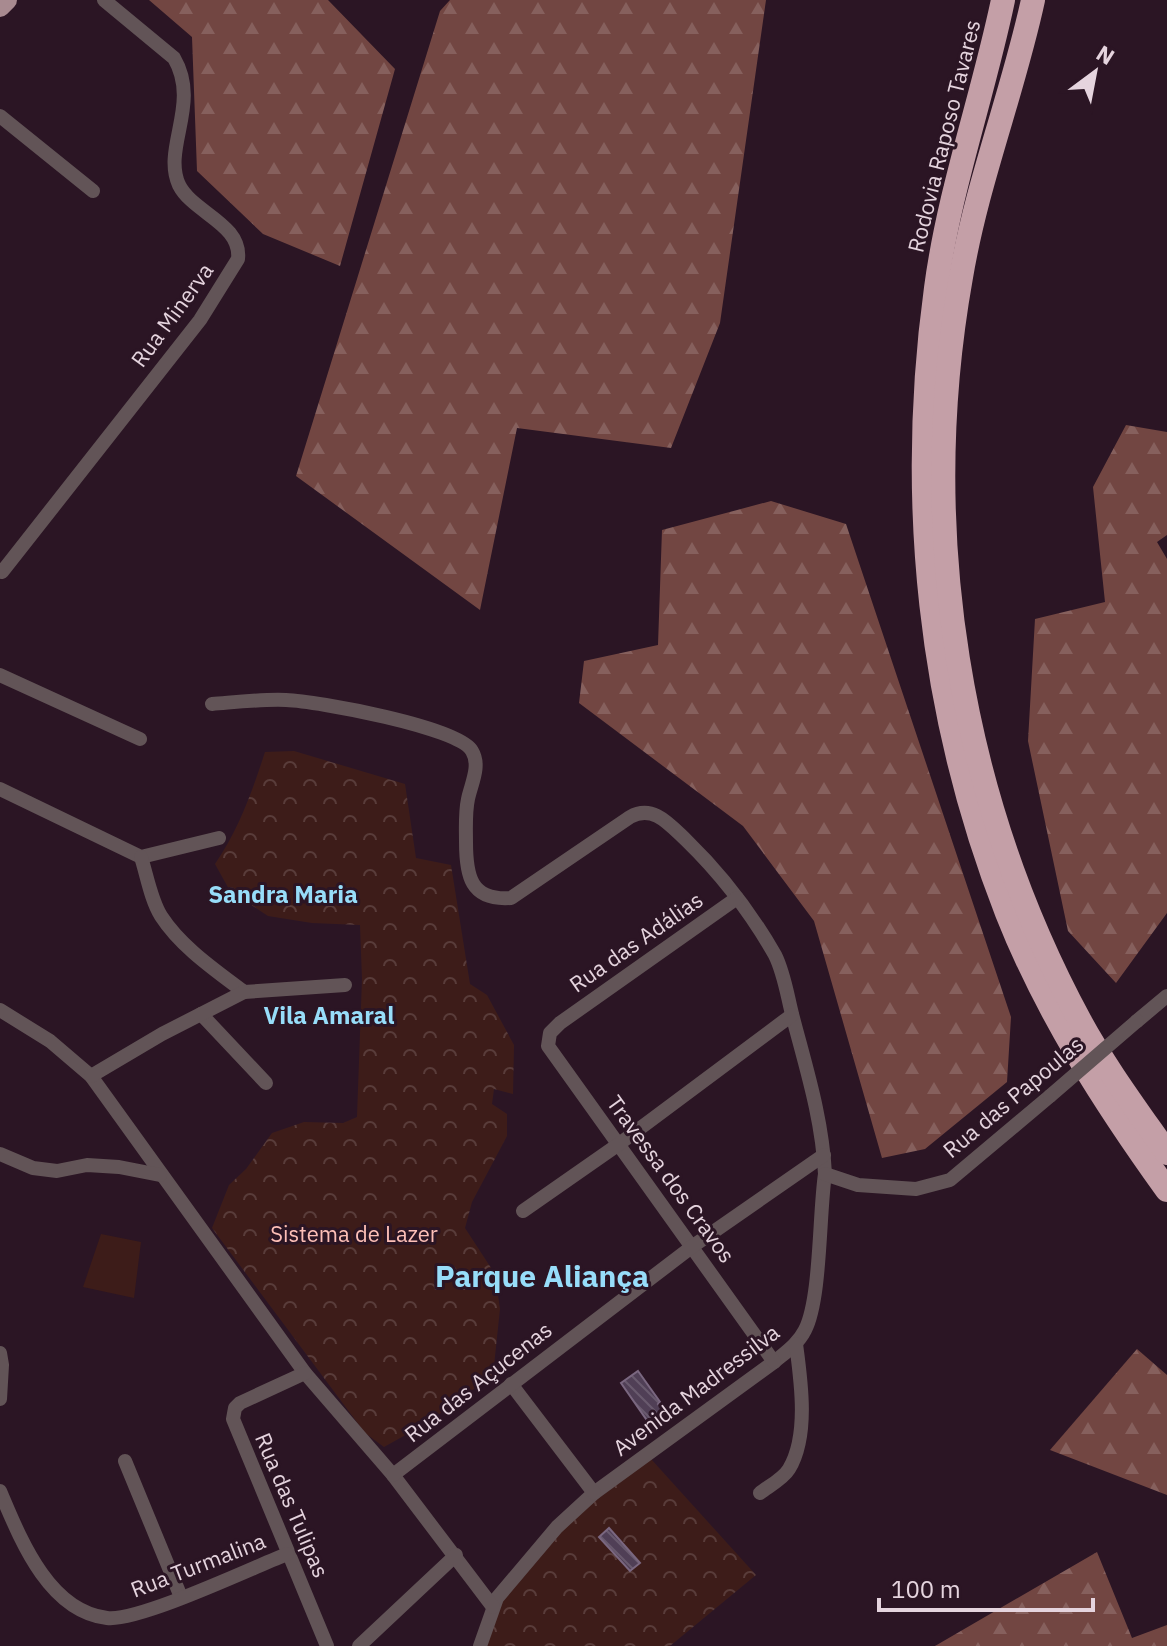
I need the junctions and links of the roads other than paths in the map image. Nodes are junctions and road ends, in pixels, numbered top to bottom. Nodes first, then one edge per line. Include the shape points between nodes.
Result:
1 (7, 0) edge
2 (104, 0) edge
3 (1003, 0) edge
4 (1033, 0) edge
5 (0, 7) edge
6 (0, 116) edge
7 (93, 191) dead end
8 (2, 572) dead end
9 (0, 675) edge
10 (212, 704) dead end
11 (140, 739) dead end
12 (0, 789) edge
13 (219, 838) dead end
14 (141, 857) junction
15 (737, 898) junction
16 (345, 985) dead end
17 (244, 992) junction
18 (1167, 996) edge
19 (0, 1010) edge
20 (201, 1014) junction
21 (792, 1015) junction
22 (560, 1023) joint
23 (91, 1076) junction
24 (266, 1083) dead end
25 (619, 1144) junction
26 (1167, 1153) edge
27 (0, 1154) edge
28 (824, 1155) junction
29 (825, 1174) junction
30 (160, 1175) junction
31 (1167, 1190) edge
32 (523, 1211) dead end
33 (693, 1246) junction
34 (796, 1344) junction
35 (0, 1353) edge
36 (774, 1362) junction
37 (305, 1373) junction
38 (511, 1384) junction
39 (0, 1399) edge
40 (125, 1461) dead end
41 (393, 1475) junction
42 (0, 1491) edge
43 (594, 1493) junction
44 (760, 1493) dead end
45 (287, 1554) junction
46 (456, 1555) junction
47 (181, 1597) junction
48 (493, 1607) junction
49 (327, 1646) edge
50 (359, 1646) edge
51 (480, 1646) edge

1 - 5 main road
2 - 8 street, Rua Minerva via 174,58 181,70 185,86 175,167 179,185 233,236 238,259 200,320
3 - 31 highway, Rodovia Raposo Tavares via 948,216 928,351 922,500 937,656 971,808 1007,914 1056,1018 1112,1113
4 - 26 highway via 976,203 950,346 942,507 948,582 975,743 1003,847 1035,930 1081,1022
6 - 7 street
9 - 11 street
10 - 15 street, Avenida Madressilva via 289,700 404,721 443,732 471,749 475,764 466,871 481,892 495,899 511,898 639,812 665,821
12 - 14 street
13 - 14 street
14 - 17 street via 159,914 183,942
15 - 21 street, Avenida Madressilva via 776,958
15 - 22 street, Rua das Adálias
16 - 17 street
17 - 20 street
18 - 29 street, Rua das Papoulas, bridge via 950,1180 916,1189 858,1185
19 - 23 street via 50,1041
20 - 23 street
20 - 24 street
21 - 25 street
21 - 28 street, Avenida Madressilva via 812,1081
22 - 25 street, Travessa dos Cravos via 550,1033 548,1046
23 - 30 street
25 - 32 street
25 - 33 street, Travessa dos Cravos
27 - 30 street via 33,1168 57,1171 87,1165
28 - 29 street, Avenida Madressilva
28 - 33 street, Rua das Açucenas
29 - 34 street, Avenida Madressilva via 812,1308
30 - 37 street
33 - 36 street, Travessa dos Cravos
33 - 38 street, Rua das Açucenas
34 - 36 street, Avenida Madressilva
34 - 44 street via 802,1391 796,1450 788,1471
35 - 39 street
36 - 43 street, Avenida Madressilva
37 - 41 street
37 - 45 street, Rua das Tulipas via 240,1403 233,1414
38 - 41 street, Rua das Açucenas
38 - 43 street
40 - 47 street
41 - 46 street
42 - 47 street, Rua Turmalina via 28,1552 56,1589 79,1608 111,1619
43 - 48 street, Avenida Madressilva via 524,1564
45 - 47 street, Rua Turmalina
45 - 49 street, Rua das Tulipas
46 - 48 street
46 - 50 street
48 - 51 street, Avenida Madressilva

